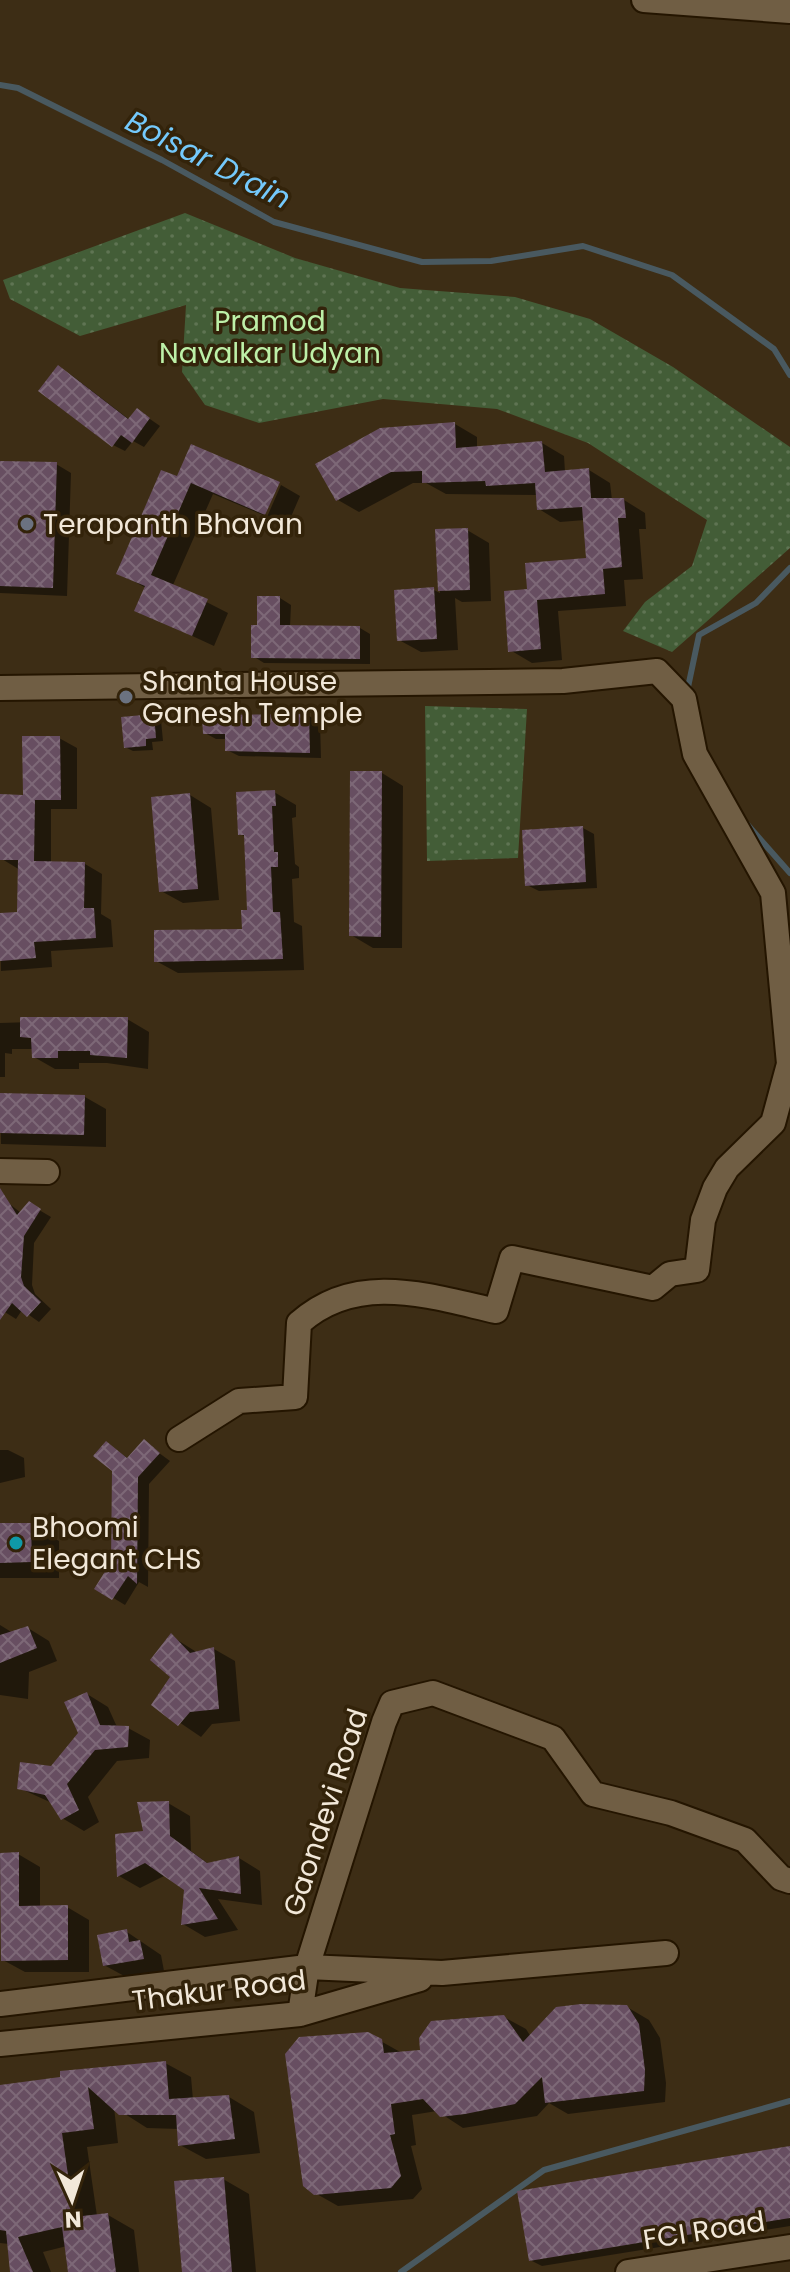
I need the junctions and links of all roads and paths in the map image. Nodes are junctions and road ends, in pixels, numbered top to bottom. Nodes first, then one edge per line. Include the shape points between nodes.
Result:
1 (644, 0) edge
2 (790, 11) edge
3 (0, 688) edge
4 (790, 1064) edge
5 (0, 1171) edge
6 (47, 1172) dead end
7 (179, 1439) dead end
8 (790, 1881) edge
9 (666, 1953) dead end
10 (307, 1967) junction
11 (442, 1973) junction
12 (0, 2004) edge
13 (300, 2014) junction
14 (0, 2044) edge
15 (790, 2247) edge
16 (628, 2272) edge

1 - 2 street
3 - 4 street via 563,681 657,671 684,699 695,754 773,893
4 - 7 street via 773,1123 727,1168 715,1188 703,1220 697,1270 670,1274 653,1288 512,1258 496,1311 408,1292 355,1293 315,1308 299,1323 295,1397 239,1401
5 - 6 street
8 - 10 street, Gaondevi Road via 745,1840 671,1813 593,1794 553,1738 433,1693 416,1695 392,1703 384,1722
9 - 11 street, Thakur Road
10 - 11 street, Thakur Road
10 - 12 street, Thakur Road
10 - 13 street, Gaondevi Road
11 - 13 street, Thakur Road
13 - 14 street, Thakur Road
15 - 16 street, FCI Road

